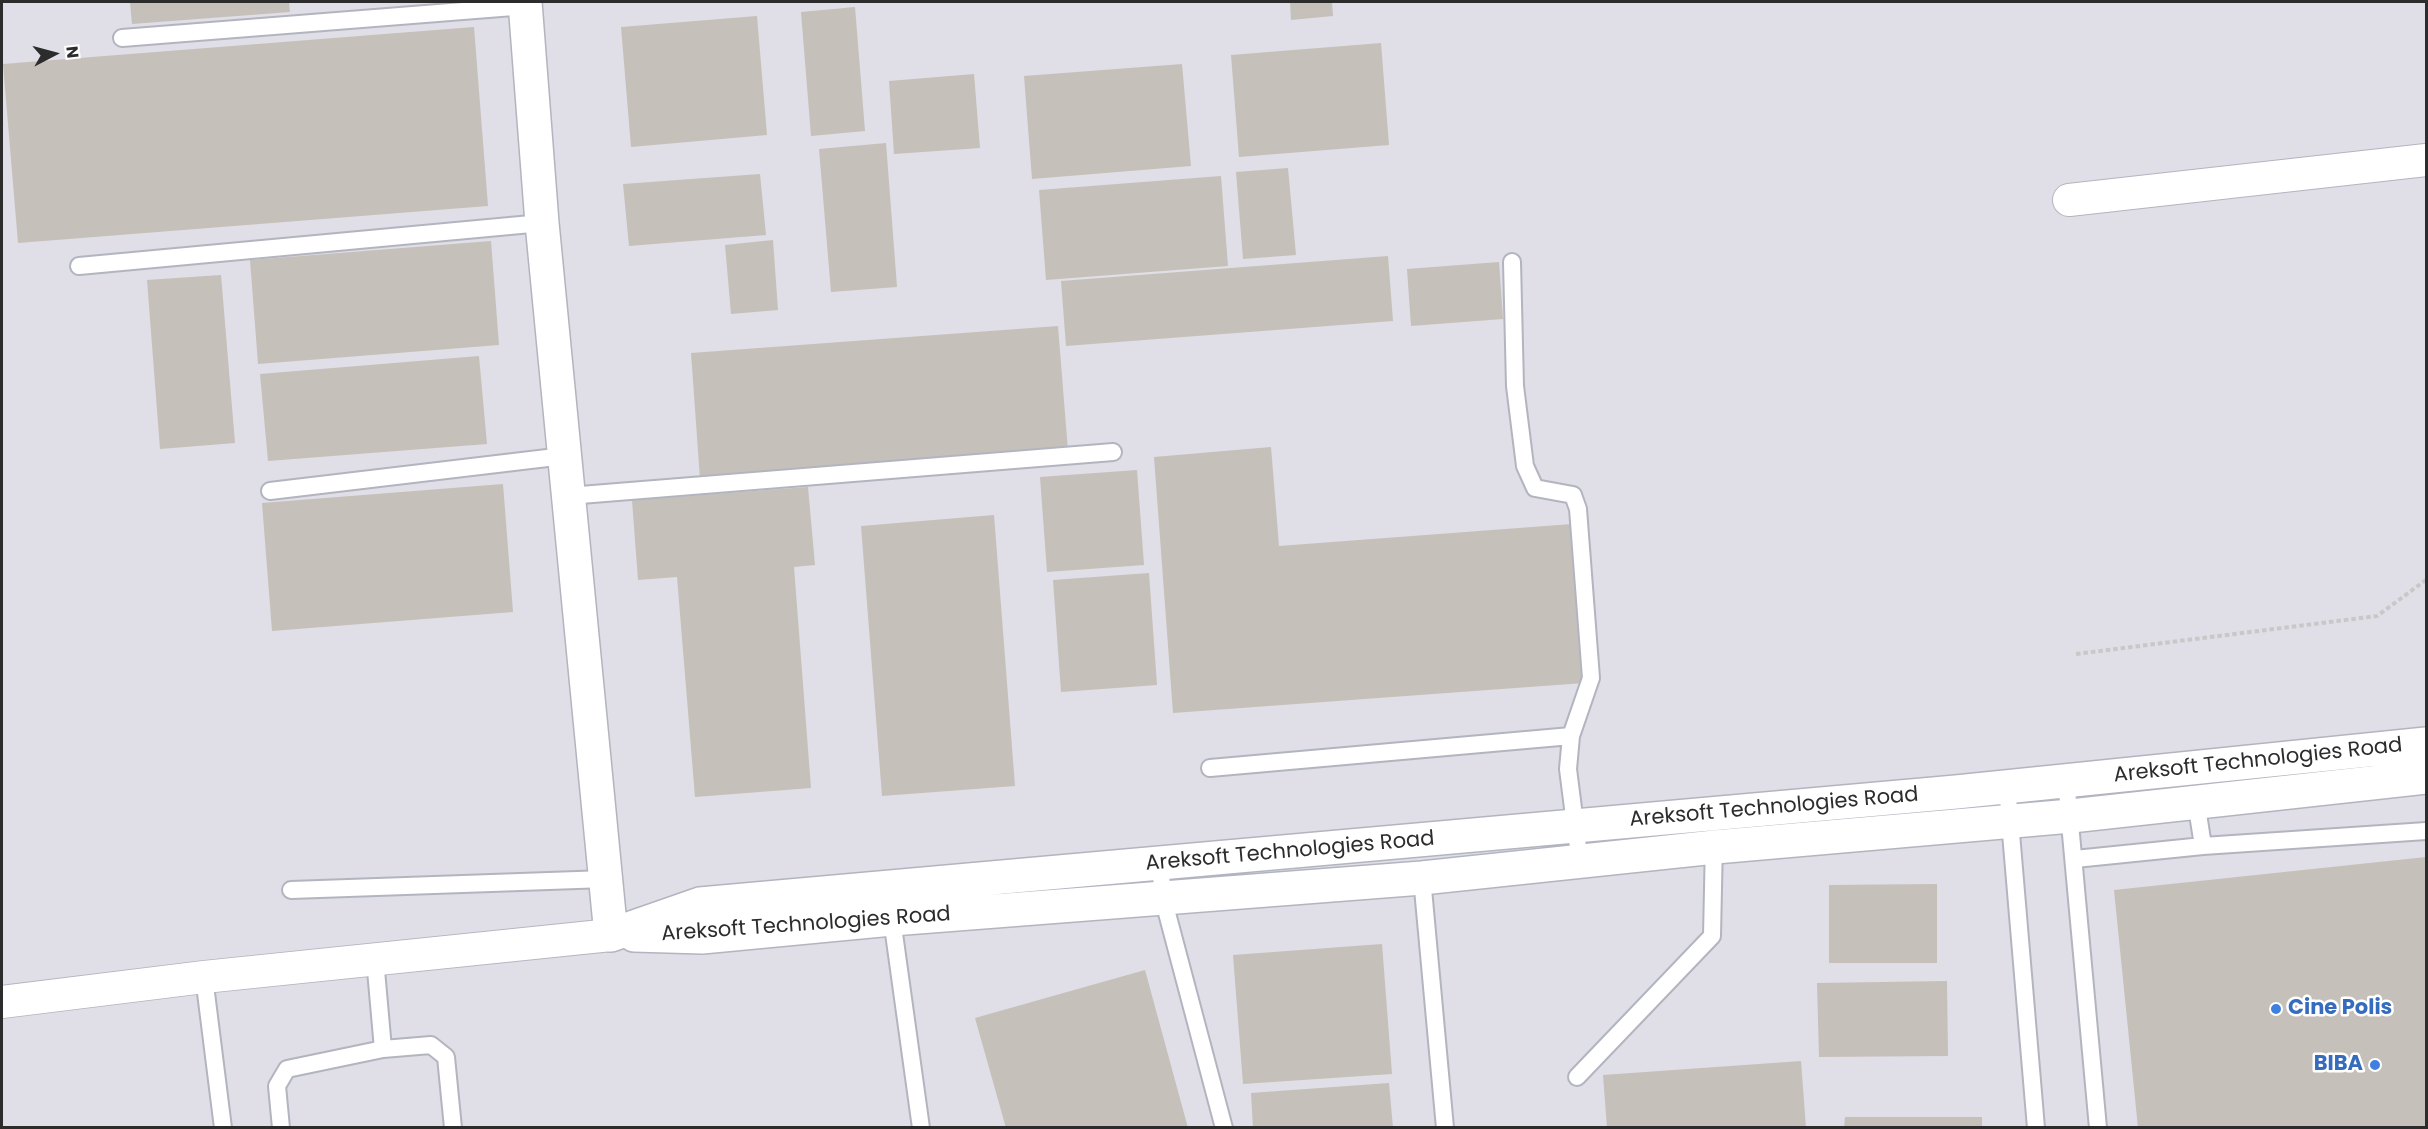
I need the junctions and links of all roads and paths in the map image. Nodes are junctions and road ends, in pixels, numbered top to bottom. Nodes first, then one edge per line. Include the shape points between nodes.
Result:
1 (526, 4) edge
2 (122, 38) dead end
3 (2427, 160) edge
4 (2069, 200) dead end
5 (542, 223) junction
6 (1512, 262) dead end
7 (79, 266) dead end
8 (1113, 452) dead end
9 (564, 456) junction
10 (270, 491) dead end
11 (568, 496) junction
12 (2427, 579) edge
13 (2076, 654) dead end
14 (1571, 736) junction
15 (2427, 744) edge
16 (1210, 768) dead end
17 (2427, 777) edge
18 (2066, 780) junction
19 (2007, 786) junction
20 (1956, 792) junction
21 (2196, 801) junction
22 (1710, 814) junction
23 (2071, 816) junction
24 (2010, 821) junction
25 (1576, 826) junction
26 (1959, 826) junction
27 (2427, 831) edge
28 (2204, 846) junction
29 (1715, 847) junction
30 (2075, 859) junction
31 (1580, 862) junction
32 (1160, 864) junction
33 (1422, 878) junction
34 (606, 879) junction
35 (291, 890) dead end
36 (1163, 898) junction
37 (892, 919) junction
38 (611, 935) junction
39 (375, 959) junction
40 (204, 977) junction
41 (2, 1002) edge
42 (383, 1049) junction
43 (1577, 1077) dead end
44 (223, 1128) edge
45 (281, 1128) edge
46 (453, 1128) edge
47 (921, 1128) edge
48 (1224, 1128) edge
49 (1445, 1128) edge
50 (2036, 1128) edge
51 (2098, 1128) edge

1 - 2 lane
1 - 5 street
3 - 4 street
5 - 7 lane
5 - 9 street
6 - 14 lane via 1515,386 1525,466 1535,488 1573,495 1578,509 1591,678
8 - 11 lane
9 - 10 lane
9 - 11 street
11 - 34 street
12 - 13 path via 2377,616
14 - 16 lane
14 - 25 lane via 1568,769
15 - 18 street, Areksoft Technologies Road
17 - 21 street, Areksoft Technologies Road
18 - 19 street, Areksoft Technologies Road
18 - 23 lane
19 - 20 street, Areksoft Technologies Road
19 - 24 lane
20 - 22 street, Areksoft Technologies Road
20 - 26 street
21 - 23 street, Areksoft Technologies Road
21 - 28 lane
22 - 25 street, Areksoft Technologies Road
22 - 29 lane
23 - 24 street, Areksoft Technologies Road
23 - 30 lane
24 - 26 street, Areksoft Technologies Road
24 - 50 lane
25 - 31 lane
25 - 32 street, Areksoft Technologies Road
26 - 29 street, Areksoft Technologies Road
27 - 28 lane
28 - 30 lane
29 - 31 street, Areksoft Technologies Road
29 - 43 lane via 1712,936
30 - 51 lane
31 - 33 street, Areksoft Technologies Road
32 - 36 lane
32 - 38 street, Areksoft Technologies Road via 700,904
33 - 36 street, Areksoft Technologies Road
33 - 49 lane
34 - 35 lane
34 - 38 street
36 - 37 street, Areksoft Technologies Road
36 - 48 lane
37 - 38 street, Areksoft Technologies Road via 702,937
37 - 47 lane
38 - 39 street
39 - 40 street
39 - 42 lane
40 - 41 street
40 - 44 lane
42 - 45 lane via 287,1069 277,1086
42 - 46 lane via 431,1045 446,1057

